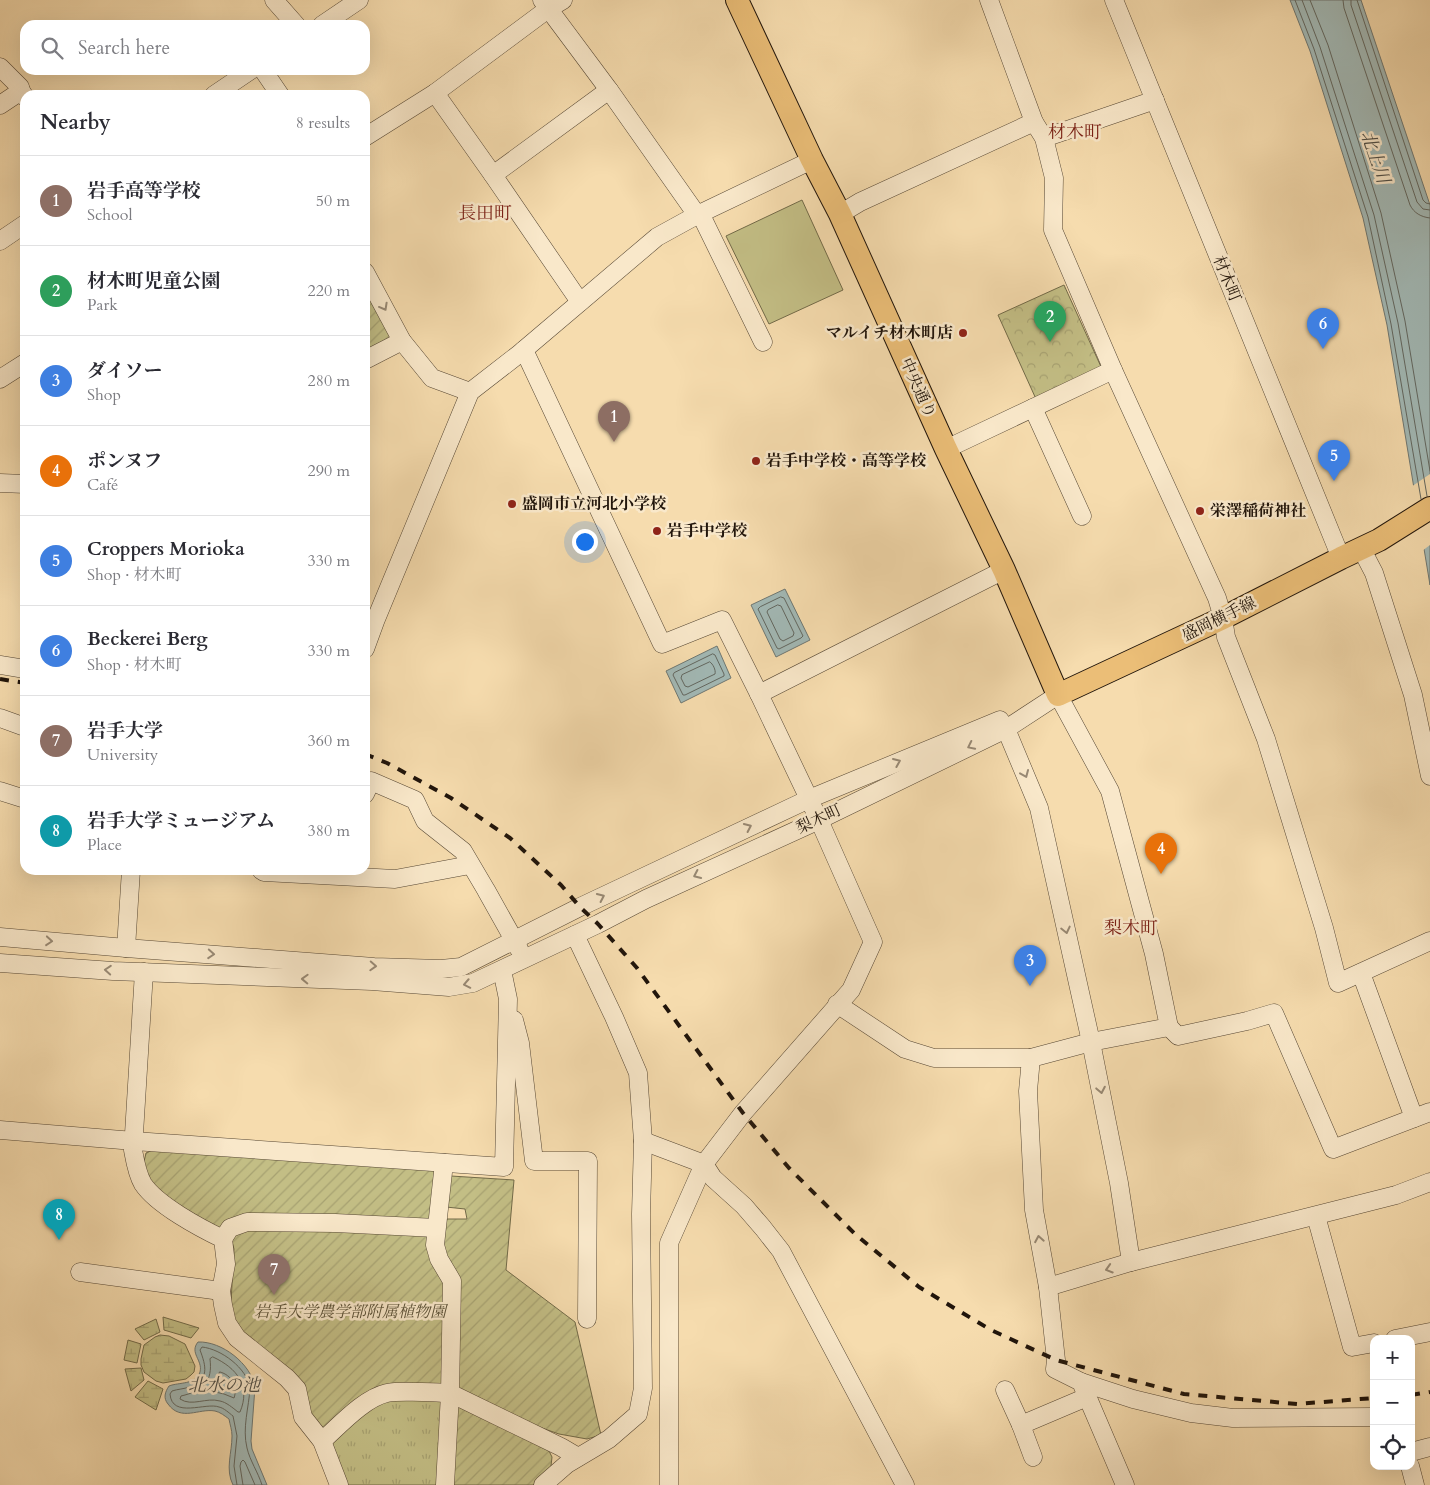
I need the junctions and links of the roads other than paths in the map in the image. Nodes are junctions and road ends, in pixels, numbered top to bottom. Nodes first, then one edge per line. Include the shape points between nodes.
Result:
1 (274, 0) edge
2 (359, 0) edge
3 (737, 0) edge
4 (989, 0) edge
5 (1114, 0) edge
6 (551, 3) edge
7 (292, 20) edge
8 (329, 20) edge
9 (0, 67) edge
10 (244, 75) edge
11 (267, 75) edge
12 (21, 90) edge
13 (221, 90) edge
14 (277, 90) edge
15 (609, 90) junction
16 (435, 93) junction
17 (20, 95) edge
18 (1155, 100) junction
19 (0, 105) edge
20 (1034, 122) junction
21 (370, 134) edge
22 (1044, 138) junction
23 (812, 160) junction
24 (493, 175) junction
25 (699, 214) junction
26 (840, 214) junction
27 (20, 227) edge
28 (0, 241) edge
29 (370, 281) edge
30 (580, 302) junction
31 (402, 341) junction
32 (763, 342) dead end
33 (524, 350) junction
34 (370, 357) edge
35 (20, 366) edge
36 (1113, 370) junction
37 (0, 379) edge
38 (470, 392) junction
39 (1033, 408) junction
40 (946, 449) junction
41 (0, 483) edge
42 (20, 484) edge
43 (1430, 508) edge
44 (1082, 516) dead end
45 (1370, 544) junction
46 (1341, 558) junction
47 (1004, 570) junction
48 (370, 618) edge
49 (1223, 618) junction
50 (0, 665) edge
51 (20, 668) edge
52 (758, 694) junction
53 (1058, 695) junction
54 (0, 718) edge
55 (20, 725) edge
56 (1006, 729) junction
57 (1430, 776) edge
58 (370, 783) edge
59 (0, 792) edge
60 (20, 798) edge
61 (809, 799) junction
62 (819, 820) junction
63 (470, 864) junction
64 (131, 875) edge
65 (320, 875) edge
66 (575, 935) junction
67 (0, 937) edge
68 (514, 940) junction
69 (1430, 941) edge
70 (126, 948) junction
71 (524, 958) junction
72 (0, 963) edge
73 (502, 970) junction
74 (144, 972) junction
75 (1361, 972) junction
76 (508, 999) junction
77 (837, 1004) junction
78 (1169, 1027) junction
79 (1091, 1042) junction
80 (1030, 1058) junction
81 (1422, 1115) edge
82 (0, 1130) edge
83 (134, 1141) junction
84 (643, 1141) junction
85 (444, 1163) junction
86 (704, 1164) junction
87 (1430, 1182) edge
88 (1316, 1216) junction
89 (436, 1228) junction
90 (223, 1239) junction
91 (1131, 1262) junction
92 (80, 1272) dead end
93 (1048, 1287) junction
94 (221, 1291) junction
95 (587, 1319) dead end
96 (1430, 1332) edge
97 (1415, 1335) edge
98 (1370, 1344) edge
99 (1004, 1390) dead end
100 (1084, 1390) junction
101 (450, 1394) junction
102 (1370, 1417) edge
103 (1021, 1424) junction
104 (322, 1441) junction
105 (1430, 1447) edge
106 (1415, 1451) edge
107 (578, 1457) junction
108 (1033, 1457) dead end
109 (1411, 1470) edge
110 (335, 1483) edge
111 (445, 1485) edge
112 (543, 1485) edge
113 (669, 1485) edge
114 (905, 1485) edge
115 (1125, 1485) edge
116 (1415, 1485) edge

1 - 7 street
2 - 8 street
3 - 23 main road, 中央通り
4 - 20 street
5 - 18 street, 材木町
6 - 15 street
6 - 16 street
9 - 12 street
10 - 13 street
11 - 14 street
15 - 24 street
15 - 25 street
16 - 21 street
16 - 24 street
17 - 19 street
18 - 22 street
18 - 46 street, 材木町
20 - 22 street
20 - 26 street
22 - 36 street via 1054,178 1053,230
23 - 25 street
23 - 26 main road, 中央通り
24 - 30 street
25 - 30 street via 657,236
25 - 32 street
26 - 40 main road, 中央通り
27 - 28 street
29 -> 31 street
30 - 33 street
31 - 34 street
31 - 38 street via 432,378
33 - 38 street
33 - 52 street via 662,644 722,620
35 - 37 street
36 - 39 street
36 - 49 street via 1213,589
38 - 48 street
39 - 40 street
39 - 44 street
40 - 47 main road, 中央通り
41 - 42 street
43 - 45 main road, 盛岡横手線
45 - 46 main road, 盛岡横手線
45 - 57 street via 1374,573 1413,695
46 - 49 main road, 盛岡横手線
47 - 52 street
47 - 53 main road, 中央通り
49 - 53 main road, 盛岡横手線
49 - 75 street via 1226,637 1269,749 1338,983
50 - 51 street
52 - 61 street
53 - 56 street, 梨木町
61 -> 53 street
53 - 78 street via 1110,791 1154,954
54 - 55 street
56 -> 62 street, 梨木町
56 -> 79 street via 1039,808
58 - 63 street via 415,800 425,821 463,851
59 - 60 street
61 - 62 street
68 -> 61 street
62 -> 66 street, 梨木町
62 - 77 street via 873,942 851,990
63 - 65 street via 395,879
63 - 68 street
64 - 70 street
66 - 71 street, 梨木町
66 - 84 street via 638,1073
67 -> 70 street
70 -> 68 street via 441,969 461,967
68 - 71 street
69 - 75 street
71 - 73 street, 梨木町
74 -> 72 street, 梨木町
73 -> 74 street, 梨木町 via 473,983 449,987
73 - 76 street
74 - 83 street
75 - 81 street
76 - 85 street via 504,1167
76 - 95 street via 520,1044 534,1161 588,1161
77 - 80 street via 905,1049 934,1058
77 - 86 street via 743,1113
78 - 79 street
78 - 81 street via 1178,1036 1274,1013 1334,1148
79 - 80 street
79 -> 91 street via 1120,1183
93 -> 80 street via 1034,1210 1028,1091
82 - 83 street
83 - 85 street
83 - 90 street via 133,1150 142,1183 151,1193 191,1222
84 - 86 street
84 - 107 street via 643,1388 638,1414 609,1439
85 - 89 street
86 - 113 street via 669,1243
86 - 114 street via 713,1178 744,1206 781,1251
87 - 88 street via 1396,1195
88 - 91 street
88 - 98 street via 1352,1347
89 - 90 street via 247,1222 230,1228
89 - 101 street via 435,1245 439,1259 452,1281
90 - 94 street via 226,1264
91 -> 93 street
92 - 94 street
93 - 100 street via 1055,1369
94 - 104 street via 227,1323 237,1338 287,1378 296,1390 303,1417
96 - 97 street
99 - 103 street
100 - 102 street via 1191,1413 1233,1418
100 - 103 street
100 - 115 street
101 - 104 street via 385,1393 354,1413
101 - 107 street
101 - 111 street
103 - 108 street
104 - 110 street
105 - 106 street
107 - 112 street
109 - 116 street

